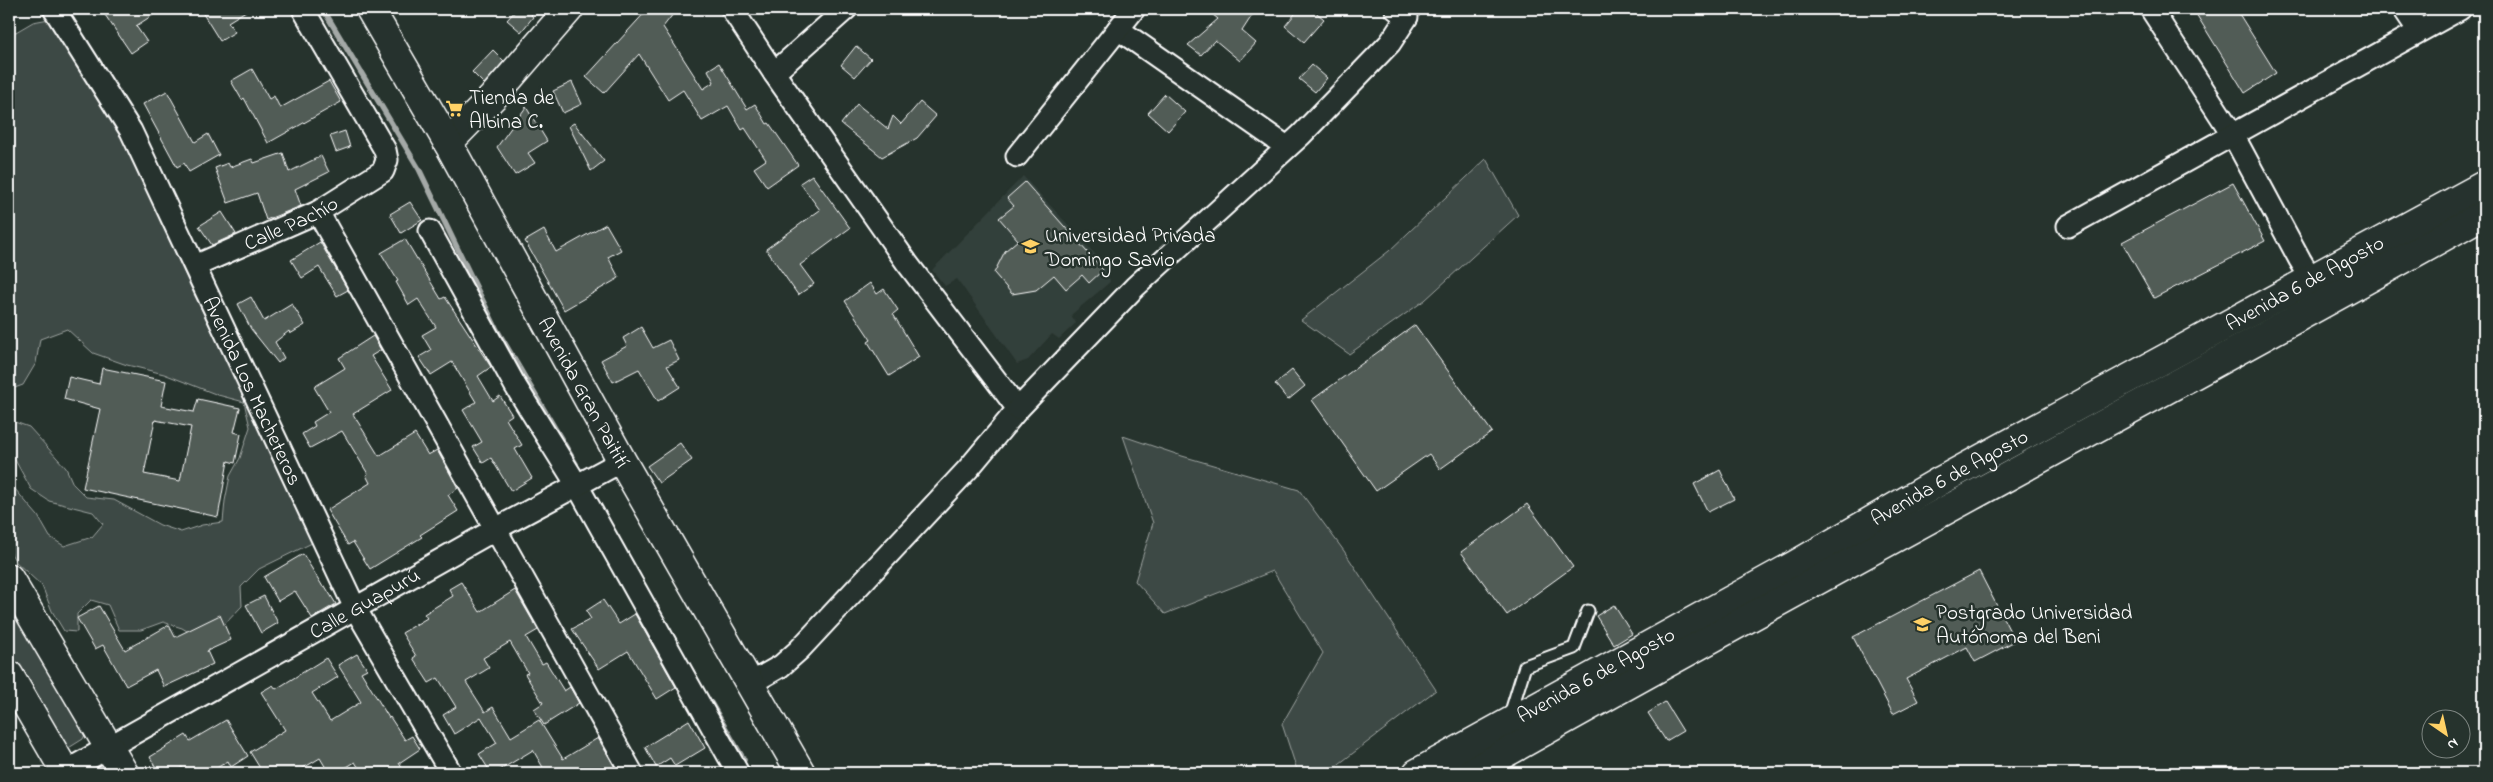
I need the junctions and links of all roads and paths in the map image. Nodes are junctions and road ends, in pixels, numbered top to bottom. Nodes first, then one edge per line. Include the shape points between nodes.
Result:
1 (54, 9) edge
2 (303, 9) edge
3 (370, 9) edge
4 (569, 9) edge
5 (732, 9) edge
6 (846, 9) edge
7 (1134, 9) edge
8 (1396, 9) edge
9 (2151, 9) edge
10 (2404, 9) edge
11 (2460, 9) edge
12 (1118, 29) junction
13 (2419, 31) junction
14 (774, 73) junction
15 (2233, 135) junction
16 (448, 143) junction
17 (1287, 147) junction
18 (1017, 156) dead end
19 (2482, 201) edge
20 (318, 212) junction
21 (2068, 226) dead end
22 (430, 231) dead end
23 (195, 266) junction
24 (2311, 278) junction
25 (2326, 303) junction
26 (1018, 409) junction
27 (622, 461) junction
28 (577, 485) junction
29 (494, 530) junction
30 (1799, 576) junction
31 (9, 578) edge
32 (355, 608) junction
33 (1588, 611) dead end
34 (9, 675) edge
35 (750, 683) junction
36 (1512, 735) junction
37 (109, 748) junction
38 (734, 772) edge
39 (65, 773) edge
40 (124, 773) edge
41 (451, 773) edge
42 (632, 773) edge
43 (801, 773) edge
44 (1416, 773) edge
45 (1470, 773) edge

1 - 23 street, Avenida Los Macheteros via 131,131
2 - 20 street, Calle Pachío via 385,150 387,160 383,171
3 - 16 street, Avenida Gran Paitití
4 - 16 street via 493,97
5 - 14 street
6 - 14 street
7 - 12 street
8 - 17 street via 1407,17 1390,43
9 - 15 street
10 - 13 street
11 - 13 street
12 - 17 street
12 - 18 street
13 - 15 street
14 - 26 street via 907,263
15 - 21 street
15 - 24 street
16 - 27 street, Avenida Gran Paitití
17 - 26 street via 1135,286
19 - 24 street, Avenida 6 de Agosto
19 - 25 street, Avenida 6 de Agosto
20 - 23 street, Calle Pachío
20 - 29 street
22 - 28 street via 516,387
23 - 32 street, Avenida Los Macheteros
24 - 25 street
24 - 30 street, Avenida 6 de Agosto via 1942,480
25 - 30 street, Avenida 6 de Agosto
26 - 35 street via 968,468 799,650 781,666
27 - 28 street, Calle Guapurú
27 - 35 street, Avenida Gran Paitití
28 - 29 street, Calle Guapurú
28 - 38 street
29 - 32 street, Calle Guapurú
29 - 42 street
30 - 36 street, Avenida 6 de Agosto
31 - 37 street
32 - 37 street, Calle Guapurú
32 - 41 street, Avenida Los Macheteros
33 - 36 lane via 1574,648 1525,666
34 - 39 street
35 - 43 street, Avenida Gran Paitití
36 - 44 street, Avenida 6 de Agosto
36 - 45 street, Avenida 6 de Agosto
37 - 39 street, Calle Guapurú
37 - 40 street

